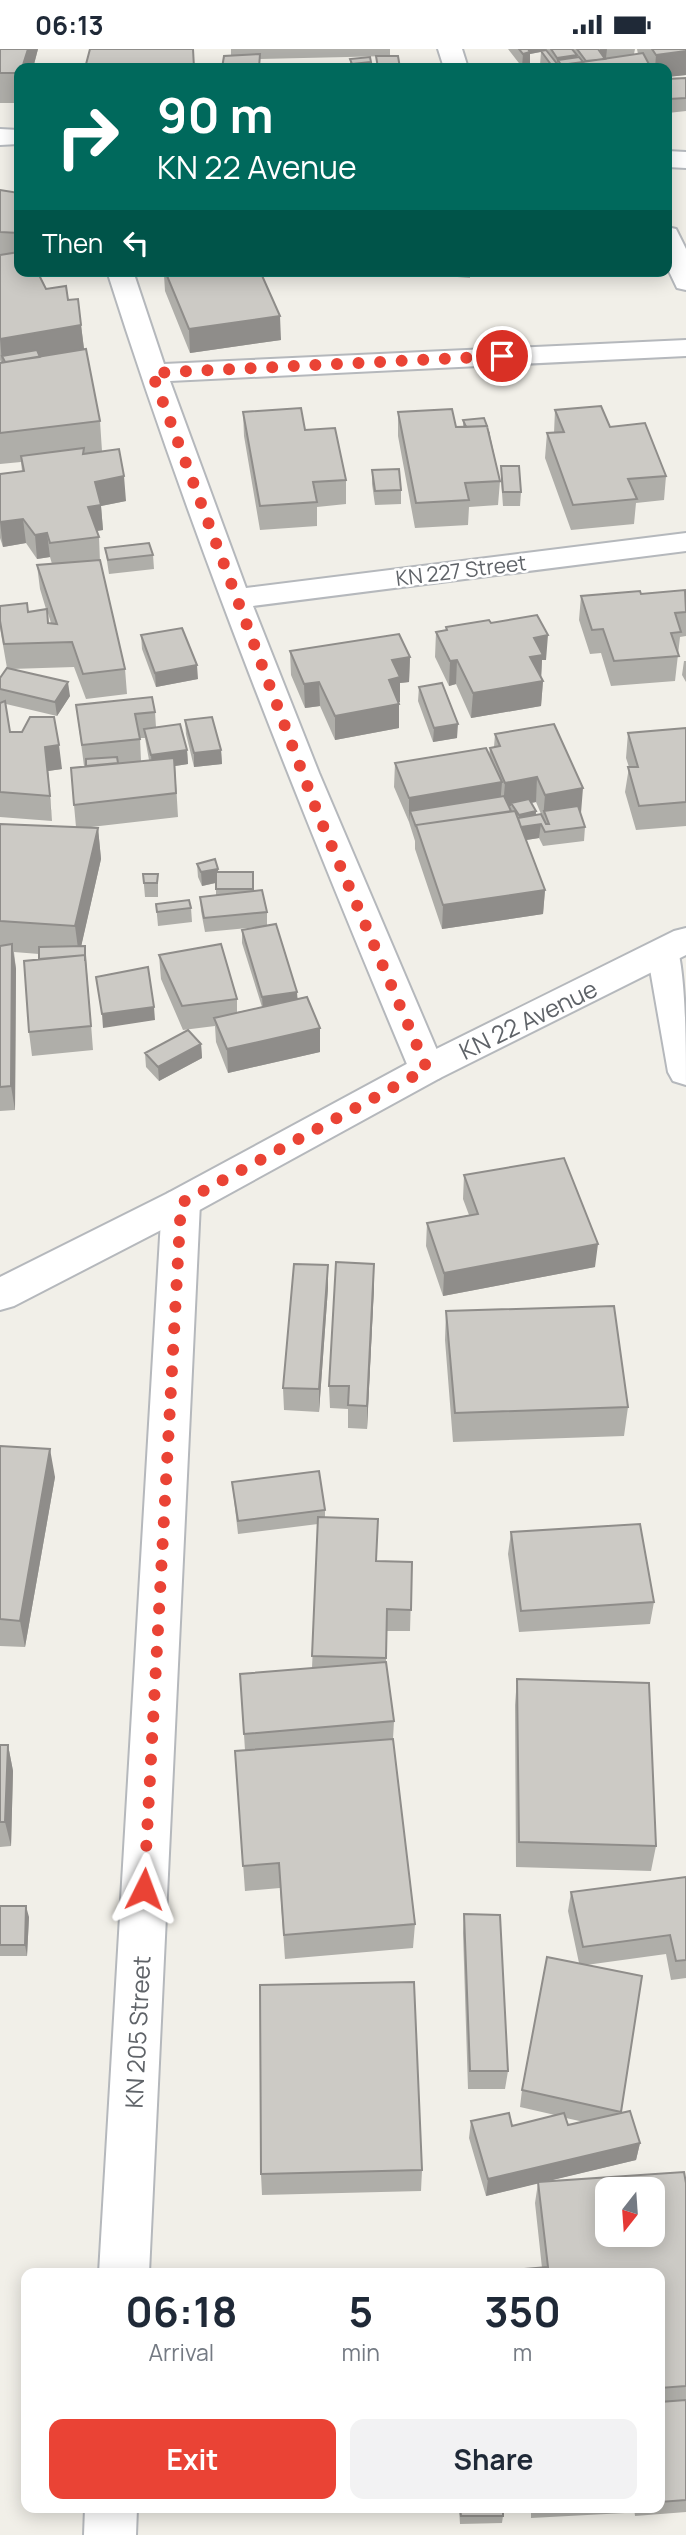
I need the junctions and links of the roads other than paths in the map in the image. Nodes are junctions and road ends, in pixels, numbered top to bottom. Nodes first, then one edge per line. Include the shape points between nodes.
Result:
1 (672, 247) edge
2 (122, 277) edge
3 (686, 282) edge
4 (686, 348) edge
5 (152, 373) junction
6 (686, 542) edge
7 (236, 599) junction
8 (675, 946) edge
9 (427, 1069) junction
10 (686, 1072) edge
11 (181, 1203) junction
12 (0, 1295) edge
13 (124, 2268) edge
14 (111, 2513) edge
15 (110, 2535) edge

1 - 3 street
2 - 5 street
4 - 5 street
5 - 7 street
6 - 7 street, KN 227 Street
7 - 9 street via 318,814
8 - 9 street, KN 22 Avenue
8 - 10 street
9 - 11 street, KN 22 Avenue
11 - 12 street, KN 22 Avenue
11 - 13 street, KN 205 Street
14 - 15 street

